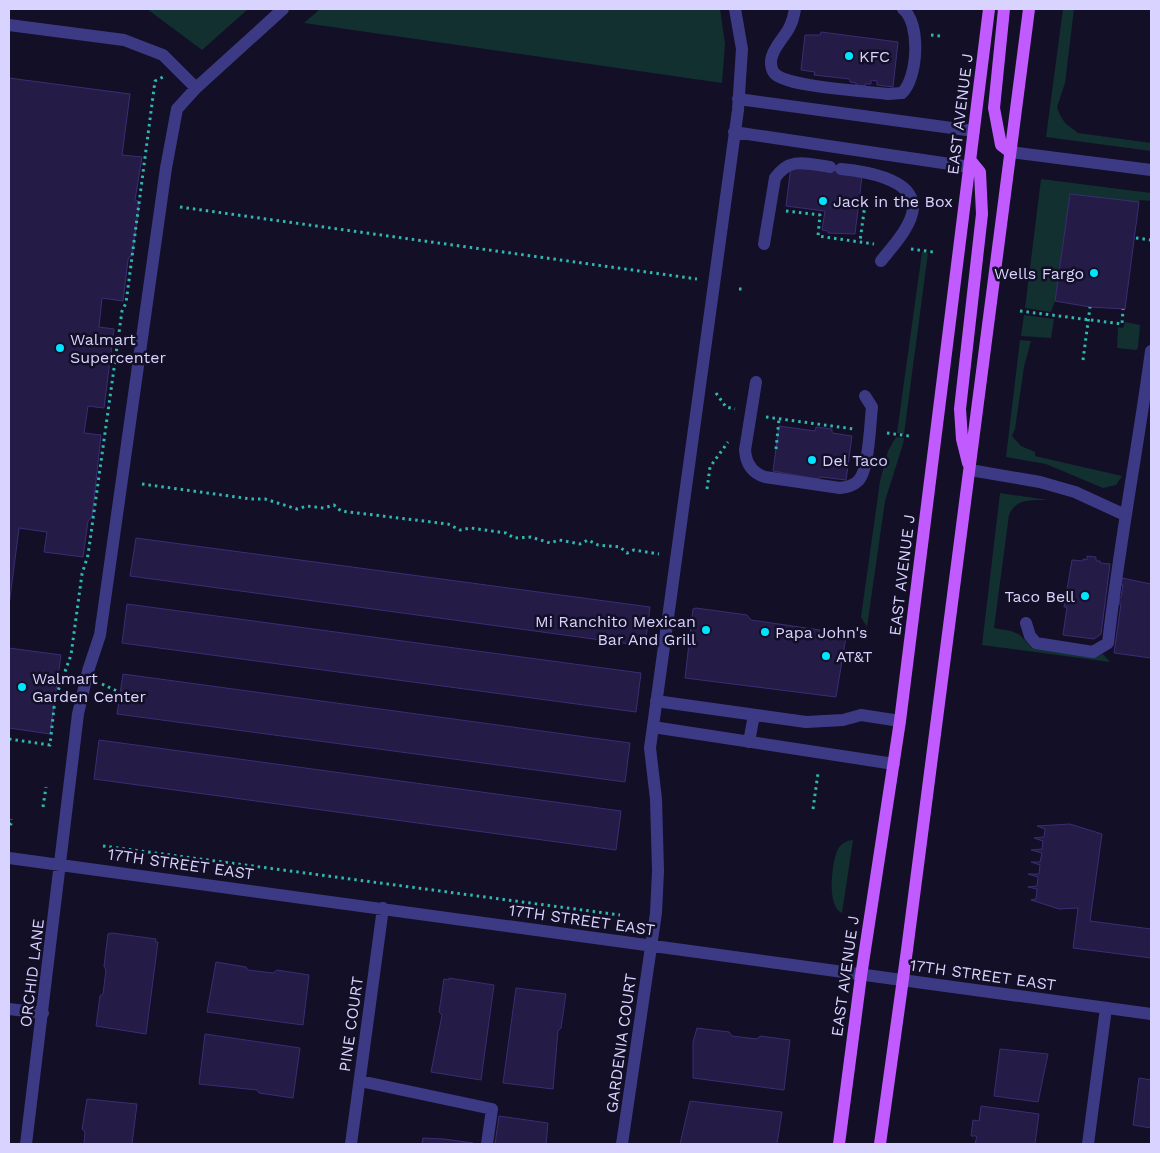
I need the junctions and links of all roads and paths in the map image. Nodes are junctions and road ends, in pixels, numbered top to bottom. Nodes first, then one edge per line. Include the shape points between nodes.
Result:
1 (283, 9) edge
2 (735, 9) edge
3 (795, 9) edge
4 (903, 9) edge
5 (989, 9) edge
6 (1004, 9) edge
7 (1029, 9) edge
8 (9, 24) edge
9 (155, 80) dead end
10 (196, 88) junction
11 (738, 99) junction
12 (974, 131) junction
13 (734, 132) junction
14 (1010, 152) junction
15 (970, 164) junction
16 (1151, 170) edge
17 (860, 196) dead end
18 (180, 207) dead end
19 (782, 211) dead end
20 (1136, 238) dead end
21 (1151, 240) edge
22 (860, 241) junction
23 (764, 244) dead end
24 (879, 244) dead end
25 (902, 247) dead end
26 (933, 252) dead end
27 (881, 261) dead end
28 (698, 279) dead end
29 (1090, 307) dead end
30 (1123, 309) dead end
31 (1020, 311) dead end
32 (1088, 320) junction
33 (1151, 351) edge
34 (1084, 360) dead end
35 (756, 382) dead end
36 (865, 396) dead end
37 (722, 401) dead end
38 (736, 414) dead end
39 (758, 416) dead end
40 (779, 419) junction
41 (857, 430) dead end
42 (884, 433) dead end
43 (908, 436) dead end
44 (732, 437) dead end
45 (776, 448) dead end
46 (970, 470) junction
47 (142, 484) dead end
48 (707, 489) dead end
49 (1125, 515) junction
50 (662, 554) dead end
51 (1026, 623) dead end
52 (102, 684) dead end
53 (117, 691) dead end
54 (656, 701) junction
55 (754, 715) junction
56 (900, 721) junction
57 (653, 727) junction
58 (9, 739) edge
59 (750, 742) junction
60 (894, 764) junction
61 (818, 774) dead end
62 (46, 787) dead end
63 (43, 807) dead end
64 (812, 809) dead end
65 (11, 819) dead end
66 (9, 824) edge
67 (103, 846) dead end
68 (9, 858) edge
69 (62, 865) junction
70 (383, 908) junction
71 (620, 915) dead end
72 (651, 946) junction
73 (861, 976) junction
74 (902, 981) junction
75 (1106, 1008) junction
76 (9, 1009) edge
77 (43, 1013) junction
78 (1151, 1014) edge
79 (360, 1081) junction
80 (26, 1144) edge
81 (351, 1144) edge
82 (487, 1144) edge
83 (622, 1144) edge
84 (838, 1144) edge
85 (880, 1144) edge
86 (1088, 1144) edge

1 - 10 street, ORCHID LANE
2 - 11 street, GARDENIA COURT via 742,49
3 - 4 street via 793,24 772,56 775,74 790,82 888,94 902,93 909,87 915,38 911,15
5 - 12 main road, EAST AVENUE J
6 - 14 main road via 994,108 1001,145
7 - 14 main road
8 - 10 street via 124,40 164,55
9 - 58 path via 126,304 112,368 88,555 82,574 71,655 58,684 50,745
10 - 69 street, ORCHID LANE via 176,109 100,635 78,714
11 - 12 street
11 - 13 street, GARDENIA COURT
12 - 15 main road, EAST AVENUE J
13 - 15 street
13 - 54 street, GARDENIA COURT
14 - 16 street
14 - 46 main road
15 - 46 main road via 980,172 982,214 960,409 962,439
15 - 56 main road, EAST AVENUE J
17 - 22 path via 866,197
18 - 28 path
19 - 22 path via 820,215 818,236
20 - 21 path
22 - 24 path
23 - 27 street via 775,178 788,164 868,172 903,188 911,198 913,208 910,219
25 - 26 path
29 - 32 path
30 - 32 path via 1122,324
31 - 32 path
32 - 34 path
33 - 49 street
35 - 36 street via 745,450 751,469 765,477 840,488 850,487 860,480 864,470 872,407
37 - 38 path via 726,407 736,409
39 - 40 path
40 - 41 path
40 - 45 path
42 - 43 path
44 - 48 path via 710,467
46 - 49 street via 1076,492
46 - 74 main road
47 - 50 path via 265,499 298,508 334,505 342,511 448,524 462,531 471,528 550,543 559,540 580,544 588,540 602,546 620,547 627,553 634,550
49 - 51 street via 1108,643 1092,652 1036,643
52 - 53 path
54 - 55 street
54 - 57 street, GARDENIA COURT
55 - 56 street via 806,722 843,720 861,715
55 - 59 street
56 - 60 main road, EAST AVENUE J
57 - 59 street
57 - 72 street, GARDENIA COURT via 650,748 656,799 658,871
59 - 60 street
60 - 73 main road, EAST AVENUE J
61 - 64 path
62 - 63 path
65 - 66 path
67 - 71 path
68 - 69 street, 17TH STREET EAST
69 - 70 street, 17TH STREET EAST
69 - 77 street, ORCHID LANE
70 - 72 street, 17TH STREET EAST
70 - 79 street, PINE COURT
72 - 73 street, 17TH STREET EAST
72 - 83 street, GARDENIA COURT
73 - 74 street, 17TH STREET EAST
73 - 84 main road, EAST AVENUE J
74 - 75 street, 17TH STREET EAST
74 - 85 main road
75 - 78 street, 17TH STREET EAST
75 - 86 street
76 - 77 street
77 - 80 street, ORCHID LANE
79 - 81 street, PINE COURT
79 - 82 street via 492,1109

